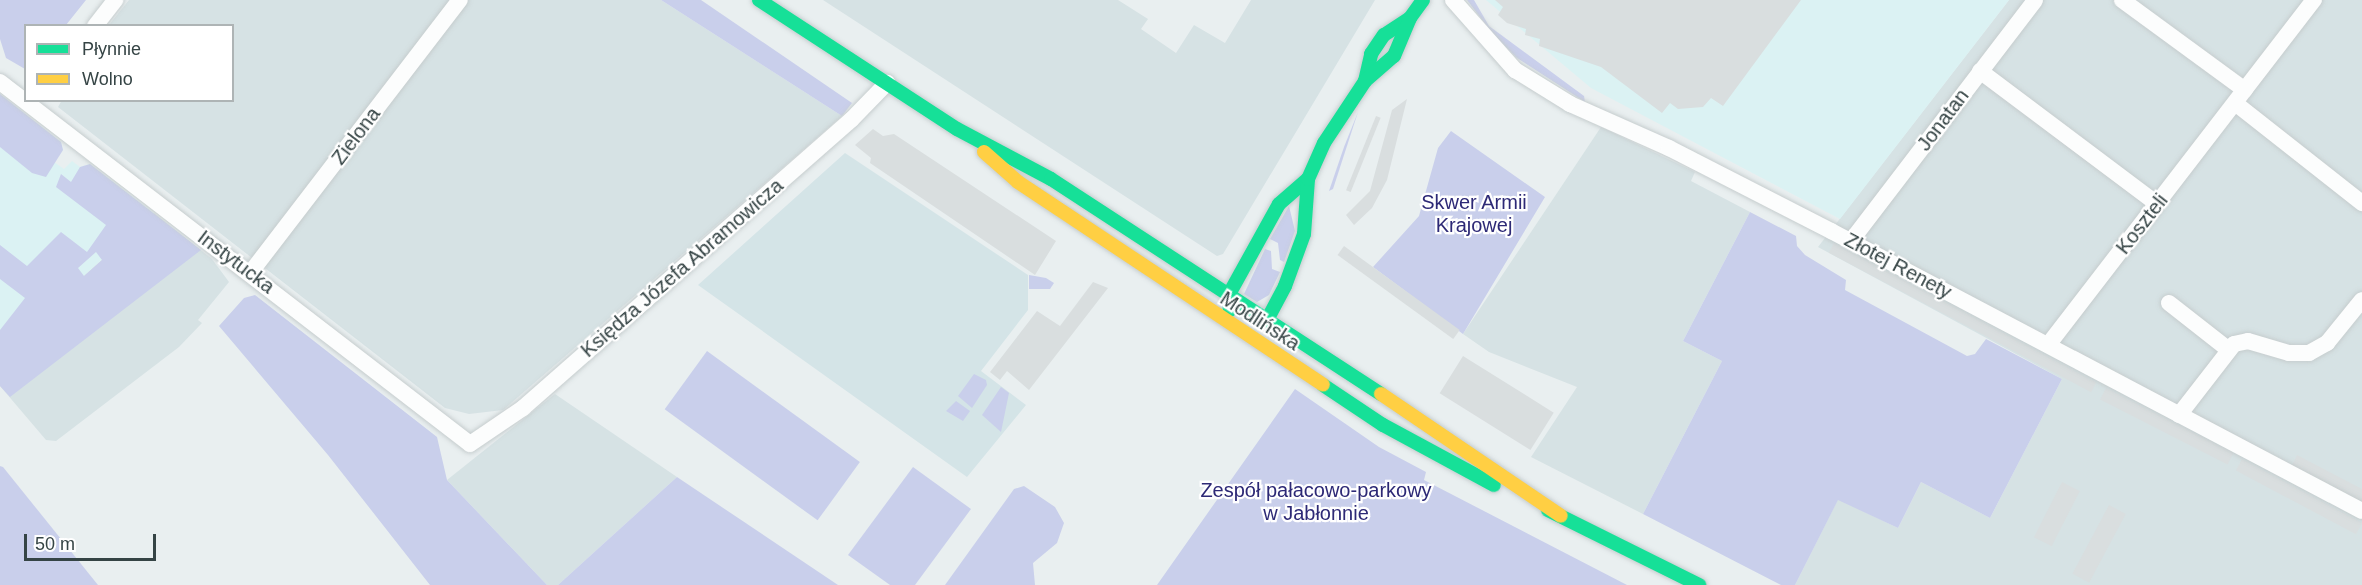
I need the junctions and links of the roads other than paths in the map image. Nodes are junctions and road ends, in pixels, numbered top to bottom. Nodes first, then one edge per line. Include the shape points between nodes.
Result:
1 (115, 0) edge
2 (460, 0) edge
3 (759, 0) edge
4 (1423, 0) edge
5 (1453, 0) edge
6 (2035, 0) edge
7 (2122, 0) edge
8 (2314, 0) edge
9 (1410, 18) junction
10 (97, 24) edge
11 (1980, 71) junction
12 (1365, 81) junction
13 (0, 82) edge
14 (886, 83) junction
15 (2240, 96) junction
16 (24, 98) edge
17 (34, 104) edge
18 (957, 129) junction
19 (1308, 179) junction
20 (2362, 203) edge
21 (2157, 204) junction
22 (1851, 241) junction
23 (251, 272) junction
24 (1228, 296) junction
25 (2362, 300) edge
26 (2169, 303) dead end
27 (1267, 320) junction
28 (1232, 325) junction
29 (2048, 345) junction
30 (2229, 350) junction
31 (2180, 416) junction
32 (470, 444) joint
33 (2362, 511) edge
34 (1561, 516) junction
35 (1699, 585) edge

1 - 10 street
2 - 23 street, Zielona
3 - 14 main road, Modlińska
4 - 9 main road
5 - 22 street, Złotej Renety via 1515,70 1570,104 1669,148
6 - 11 street, Jonatan
7 - 15 street
8 - 15 street, Koszteli
9 - 12 main road via 1389,64
9 - 12 main road via 1384,35 1371,54
11 - 21 street
11 - 22 street, Jonatan
12 - 19 main road via 1324,143
13 - 16 street, Instytucka
14 - 18 main road, Modlińska
14 - 32 street, Księdza Józefa Abramowicza via 851,120 523,408
15 - 20 street
15 - 21 street, Koszteli
17 - 23 street, Instytucka
18 - 24 main road, Modlińska via 1029,164
18 - 28 main road, Modlińska via 1018,182
19 - 24 main road via 1279,204
19 - 27 main road via 1304,234 1285,286
21 - 29 street, Koszteli
22 - 29 street, Złotej Renety
23 - 32 street, Instytucka
24 - 27 main road, Modlińska
24 - 28 main road
25 - 30 street via 2327,344 2309,352 2289,353 2248,340
26 - 30 street
27 - 28 main road
27 - 34 main road, Modlińska
28 - 34 main road, Modlińska via 1383,424 1478,478
29 - 31 street, Złotej Renety
30 - 31 street
31 - 33 street, Złotej Renety
34 - 35 main road, Modlińska

